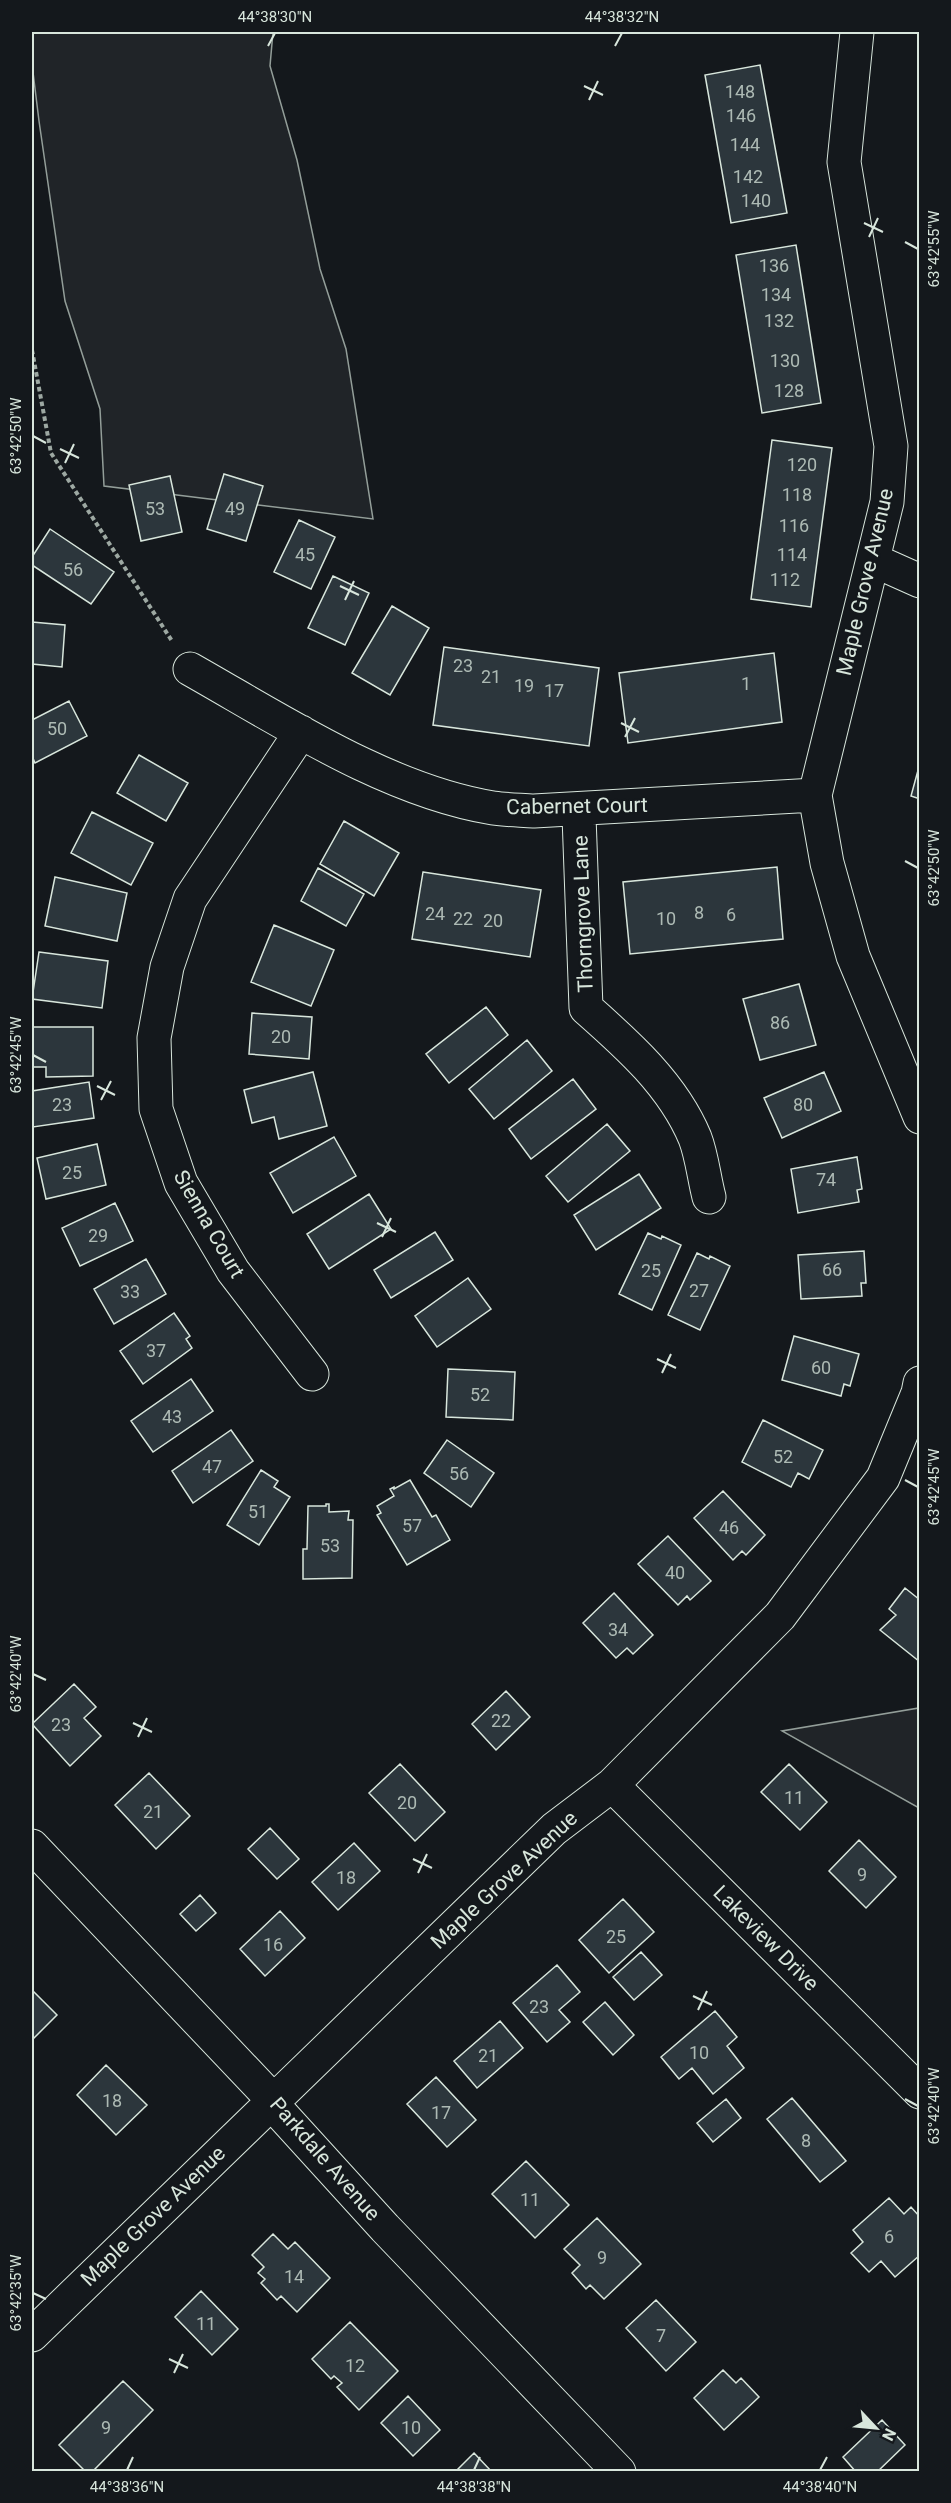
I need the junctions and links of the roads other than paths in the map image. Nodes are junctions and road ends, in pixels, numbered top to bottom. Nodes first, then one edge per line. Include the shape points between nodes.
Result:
1 (857, 32) edge
2 (873, 560) junction
3 (920, 581) edge
4 (190, 669) road end
5 (301, 732) junction
6 (815, 795) junction
7 (588, 808) junction
8 (920, 1117) edge
9 (709, 1197) dead end
10 (312, 1374) dead end
11 (920, 1383) edge
12 (612, 1785) junction
13 (32, 1846) edge
14 (920, 2092) edge
15 (272, 2100) junction
16 (32, 2335) edge
17 (619, 2472) edge

1 - 2 street, Maple Grove Avenue via 844,162 891,446 887,502
2 - 3 street
2 - 6 street, Maple Grove Avenue
4 - 5 street, Cabernet Court
5 - 7 street, Cabernet Court via 334,752 431,792 493,808
5 - 10 street, Sienna Court via 190,899 167,967 154,1050 156,1109 181,1183 233,1271
6 - 7 street, Cabernet Court
6 - 8 street, Maple Grove Avenue via 827,863 853,956
7 - 9 street, Thorngrove Lane via 579,816 585,1008 623,1040 668,1089 695,1139
11 - 12 street, Maple Grove Avenue via 883,1478 780,1616
12 - 14 street, Lakeview Drive
12 - 15 street, Maple Grove Avenue via 554,1829
13 - 15 street, Parkdale Avenue
15 - 16 street, Maple Grove Avenue
15 - 17 street, Parkdale Avenue via 385,2228

